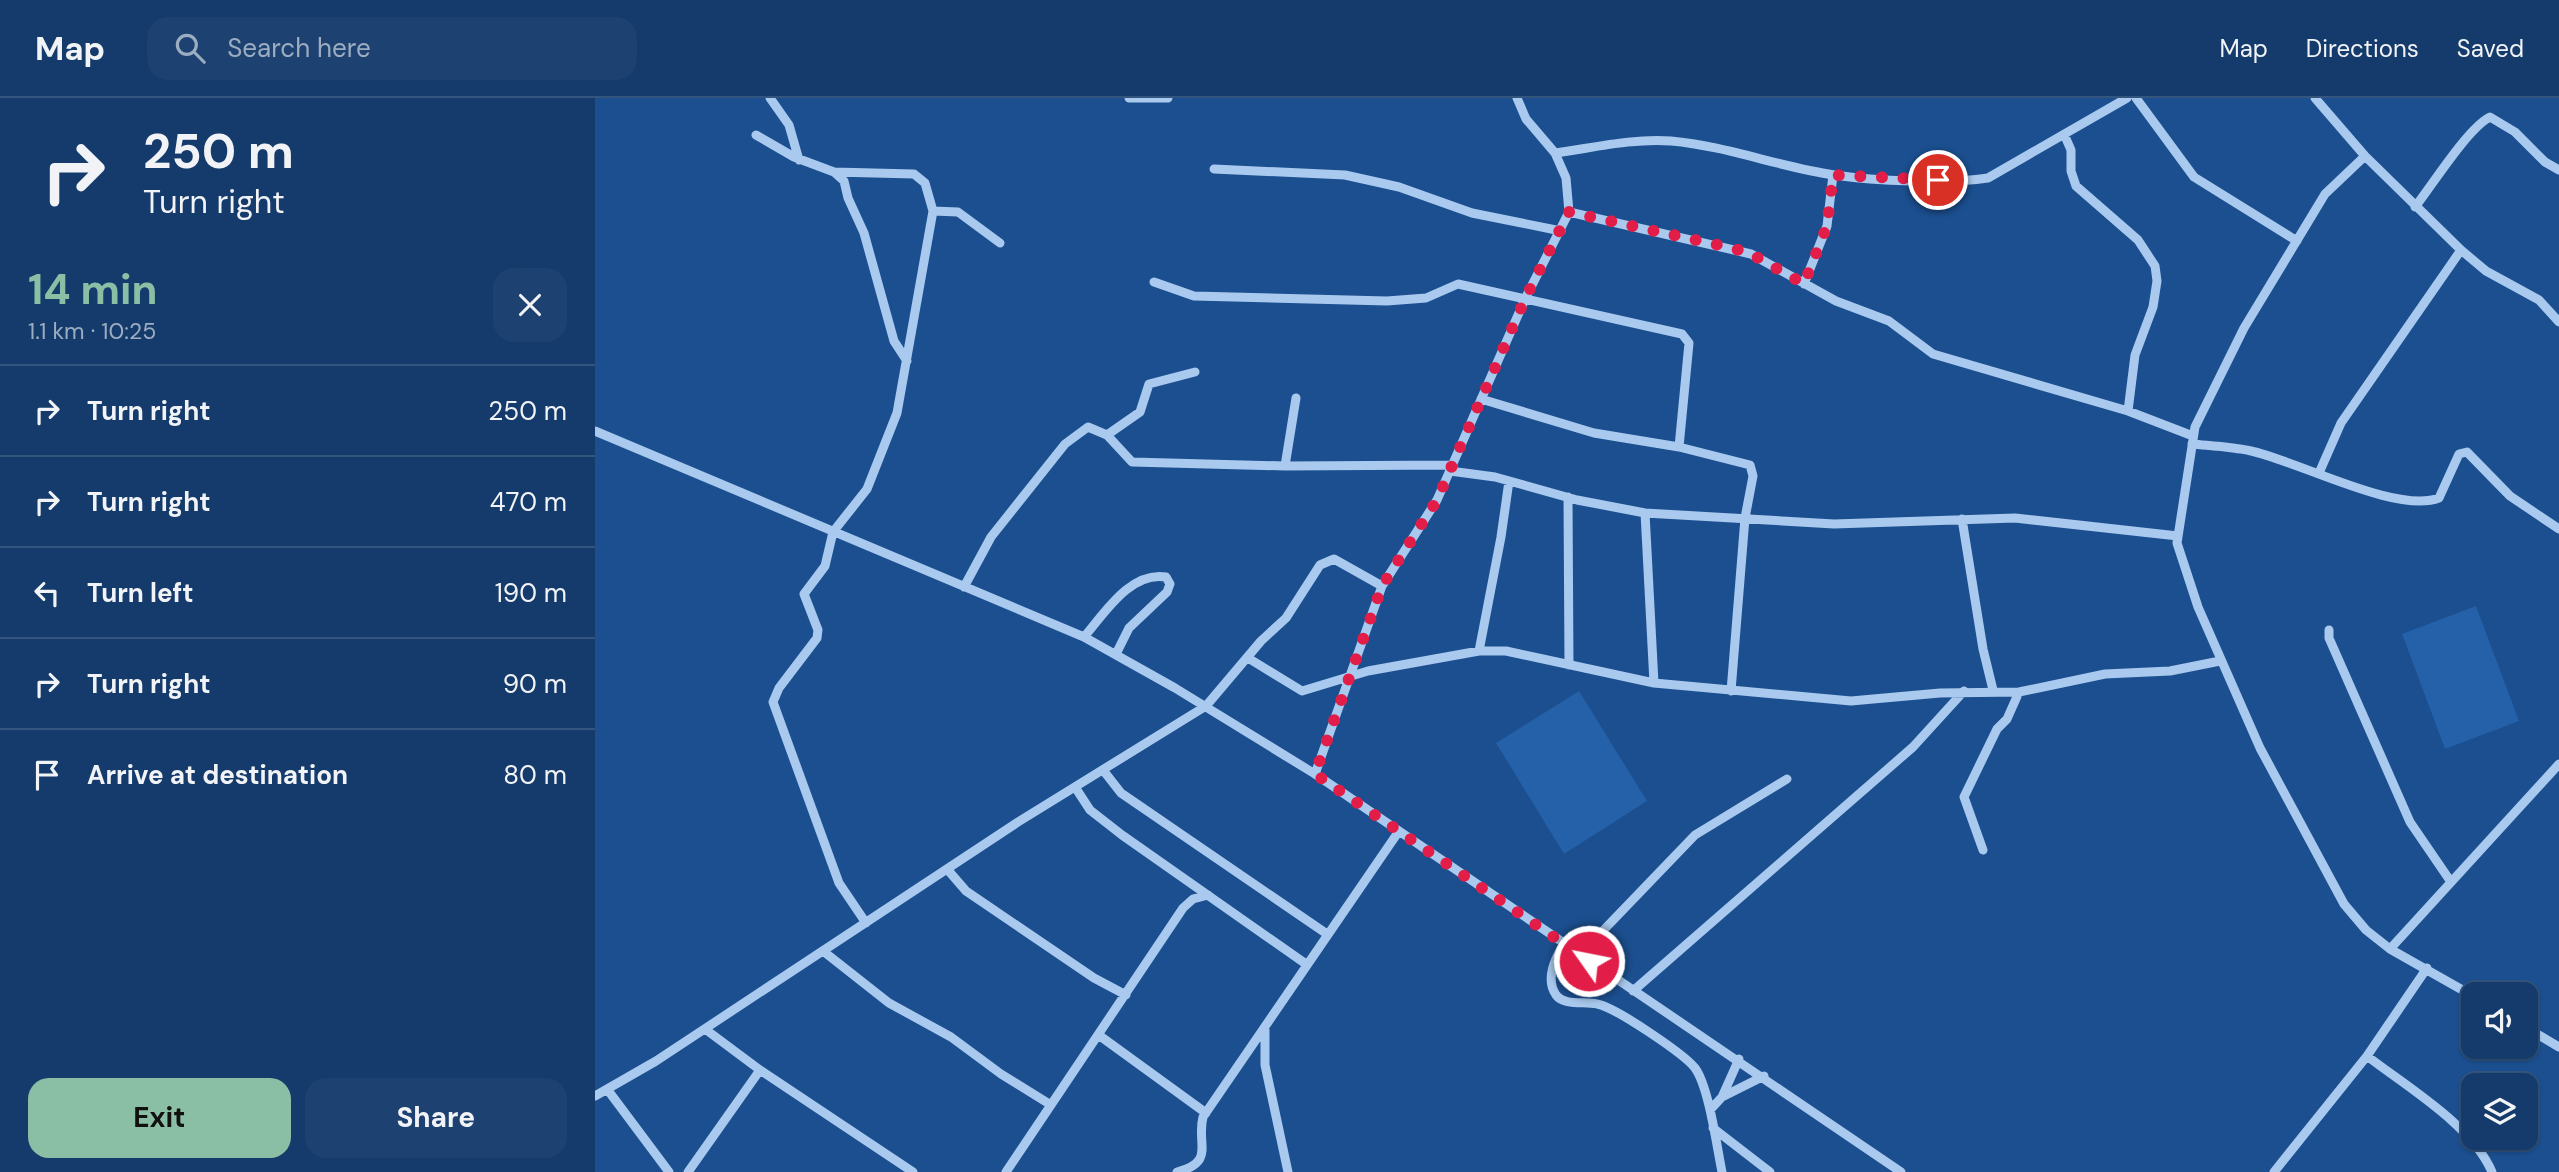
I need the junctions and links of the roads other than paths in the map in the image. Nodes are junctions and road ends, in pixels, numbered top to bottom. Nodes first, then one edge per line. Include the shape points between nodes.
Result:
1 (770, 98) edge
2 (1129, 98) edge
3 (1166, 98) edge
4 (1517, 98) edge
5 (2127, 98) edge
6 (2136, 98) edge
7 (2315, 98) edge
8 (2064, 134) junction
9 (756, 135) dead end
10 (1555, 153) junction
11 (2365, 156) junction
12 (799, 159) junction
13 (1214, 169) dead end
14 (2559, 170) edge
15 (834, 172) junction
16 (1833, 175) junction
17 (2415, 207) junction
18 (933, 211) junction
19 (1569, 212) junction
20 (1561, 231) junction
21 (2297, 241) junction
22 (1000, 243) dead end
23 (2461, 250) junction
24 (1154, 282) dead end
25 (1804, 284) junction
26 (1525, 299) junction
27 (2559, 322) edge
28 (907, 360) junction
29 (1195, 372) dead end
30 (1296, 398) dead end
31 (1481, 398) junction
32 (2128, 411) junction
33 (595, 431) edge
34 (1107, 435) junction
35 (2193, 440) junction
36 (1679, 447) junction
37 (1285, 466) junction
38 (1451, 468) junction
39 (2319, 473) junction
40 (1509, 481) junction
41 (1568, 497) junction
42 (1645, 513) junction
43 (1745, 518) junction
44 (1962, 519) junction
45 (2559, 529) edge
46 (833, 532) junction
47 (2178, 536) junction
48 (1382, 586) junction
49 (964, 587) junction
50 (2329, 630) dead end
51 (1084, 637) junction
52 (1479, 651) junction
53 (1116, 654) junction
54 (1248, 658) junction
55 (2220, 661) junction
56 (1569, 665) junction
57 (1351, 678) junction
58 (1654, 683) junction
59 (1993, 690) junction
60 (1731, 691) junction
61 (1964, 691) junction
62 (2019, 692) junction
63 (1206, 706) junction
64 (2559, 764) edge
65 (1103, 770) junction
66 (1315, 774) junction
67 (1787, 779) dead end
68 (1075, 787) junction
69 (1399, 831) junction
70 (1983, 850) dead end
71 (947, 869) junction
72 (2451, 882) junction
73 (1208, 895) junction
74 (866, 923) junction
75 (1327, 934) junction
76 (1563, 945) junction
77 (2390, 949) junction
78 (823, 951) junction
79 (1589, 961) junction
80 (1306, 964) junction
81 (2427, 968) junction
82 (2461, 989) edge
83 (1633, 991) junction
84 (1126, 995) junction
85 (1266, 1025) junction
86 (705, 1029) junction
87 (2538, 1035) edge
88 (1100, 1036) junction
89 (2559, 1047) edge
90 (2367, 1056) junction
91 (1739, 1059) junction
92 (760, 1070) junction
93 (1764, 1076) junction
94 (607, 1089) junction
95 (595, 1096) edge
96 (1722, 1097) junction
97 (1051, 1105) junction
98 (1710, 1110) junction
99 (1206, 1113) junction
100 (1713, 1128) junction
101 (669, 1172) edge
102 (688, 1172) edge
103 (913, 1172) edge
104 (1006, 1172) edge
105 (1177, 1172) edge
106 (1288, 1172) edge
107 (1722, 1172) edge
108 (1770, 1172) edge
109 (1902, 1172) edge
110 (2274, 1172) edge
111 (2492, 1172) edge

1 - 12 street via 789,125
2 - 3 street
4 - 10 street via 1526,119
5 - 8 street
6 - 21 street via 2194,177
7 - 11 street
8 - 16 street via 1988,178
8 - 32 street via 2076,186 2138,240 2155,266 2153,307 2135,355
9 - 12 street
10 - 16 street via 1673,141 1725,148
10 - 19 street via 1566,178
11 - 17 street
11 - 21 street via 2325,194
12 - 15 street
13 - 20 street via 1345,175 1399,187 1472,213
14 - 17 street via 2490,117 2476,128
15 - 18 street via 914,174 925,183
15 - 28 street via 844,181 864,233 894,341
16 - 25 street via 1827,226
17 - 23 street
18 - 22 street via 958,212
18 - 28 street
19 - 20 street
19 - 25 street via 1732,248
20 - 26 street
21 - 35 street via 2244,328 2195,427
23 - 27 street via 2486,271 2539,300
23 - 39 street via 2337,429
24 - 26 street via 1194,296 1407,300 1426,298 1458,284
25 - 32 street via 1889,321 1933,354
26 - 31 street
26 - 36 street via 1687,336
28 - 46 street via 897,413 879,464 857,505
29 - 34 street via 1149,384 1140,412
30 - 37 street
31 - 36 street via 1594,433
31 - 38 street
32 - 35 street
33 - 46 street
34 - 37 street via 1132,462
34 - 49 street via 1088,427 1066,444 991,537
35 - 39 street via 2252,451
35 - 47 street
36 - 43 street via 1750,465 1753,476
37 - 38 street
38 - 40 street
38 - 48 street via 1437,500
39 - 45 street via 2393,497 2430,501 2439,498 2459,454 2467,452 2510,496
40 - 41 street
40 - 52 street
41 - 42 street
41 - 56 street
42 - 43 street
42 - 58 street
43 - 44 street via 1834,524
43 - 60 street
44 - 47 street via 2015,518
44 - 59 street
46 - 49 street
46 - 74 street via 820,575 804,594 817,638 773,702 839,883
47 - 55 street via 2186,575
48 - 54 street via 1334,559 1327,560 1286,618
48 - 57 street
49 - 51 street
50 - 72 street via 2410,822
51 - 53 street
51 - 53 street via 1132,585 1166,577 1170,584 1167,592 1129,628
52 - 56 street
52 - 57 street
53 - 63 street
54 - 57 street via 1302,691
54 - 63 street
55 - 62 street via 2170,671 2105,674
55 - 77 street via 2322,867 2358,921
56 - 58 street
57 - 66 street
58 - 60 street
59 - 61 street
59 - 62 street
60 - 61 street via 1851,701
61 - 83 street via 1913,747
62 - 70 street via 1964,796
63 - 65 street
63 - 66 street
64 - 72 street
65 - 68 street
65 - 75 street via 1121,793
66 - 69 street
67 - 79 street via 1695,835 1595,939
68 - 71 street
68 - 73 street via 1101,819
69 - 75 street
69 - 76 street
71 - 74 street
71 - 84 street via 966,891
72 - 77 street
73 - 80 street
73 - 84 street via 1183,908
74 - 78 street
75 - 80 street
76 - 79 street
76 - 98 street via 1552,971 1556,995 1562,1001 1598,1004 1618,1012 1695,1067
77 - 81 street
78 - 86 street
78 - 97 street via 889,1003 940,1030
79 - 83 street
80 - 85 street
81 - 82 street
81 - 90 street
83 - 91 street
84 - 88 street
85 - 99 street
85 - 106 street via 1265,1065
86 - 92 street
86 - 94 street
87 - 89 street
88 - 97 street
88 - 99 street
90 - 110 street
90 - 111 street via 2456,1126 2480,1149
91 - 93 street
91 - 96 street
92 - 102 street
92 - 103 street
93 - 96 street
93 - 109 street
94 - 95 street
94 - 101 street
96 - 98 street
97 - 104 street
98 - 100 street
99 - 105 street via 1200,1127 1202,1156 1197,1164
100 - 107 street
100 - 108 street

